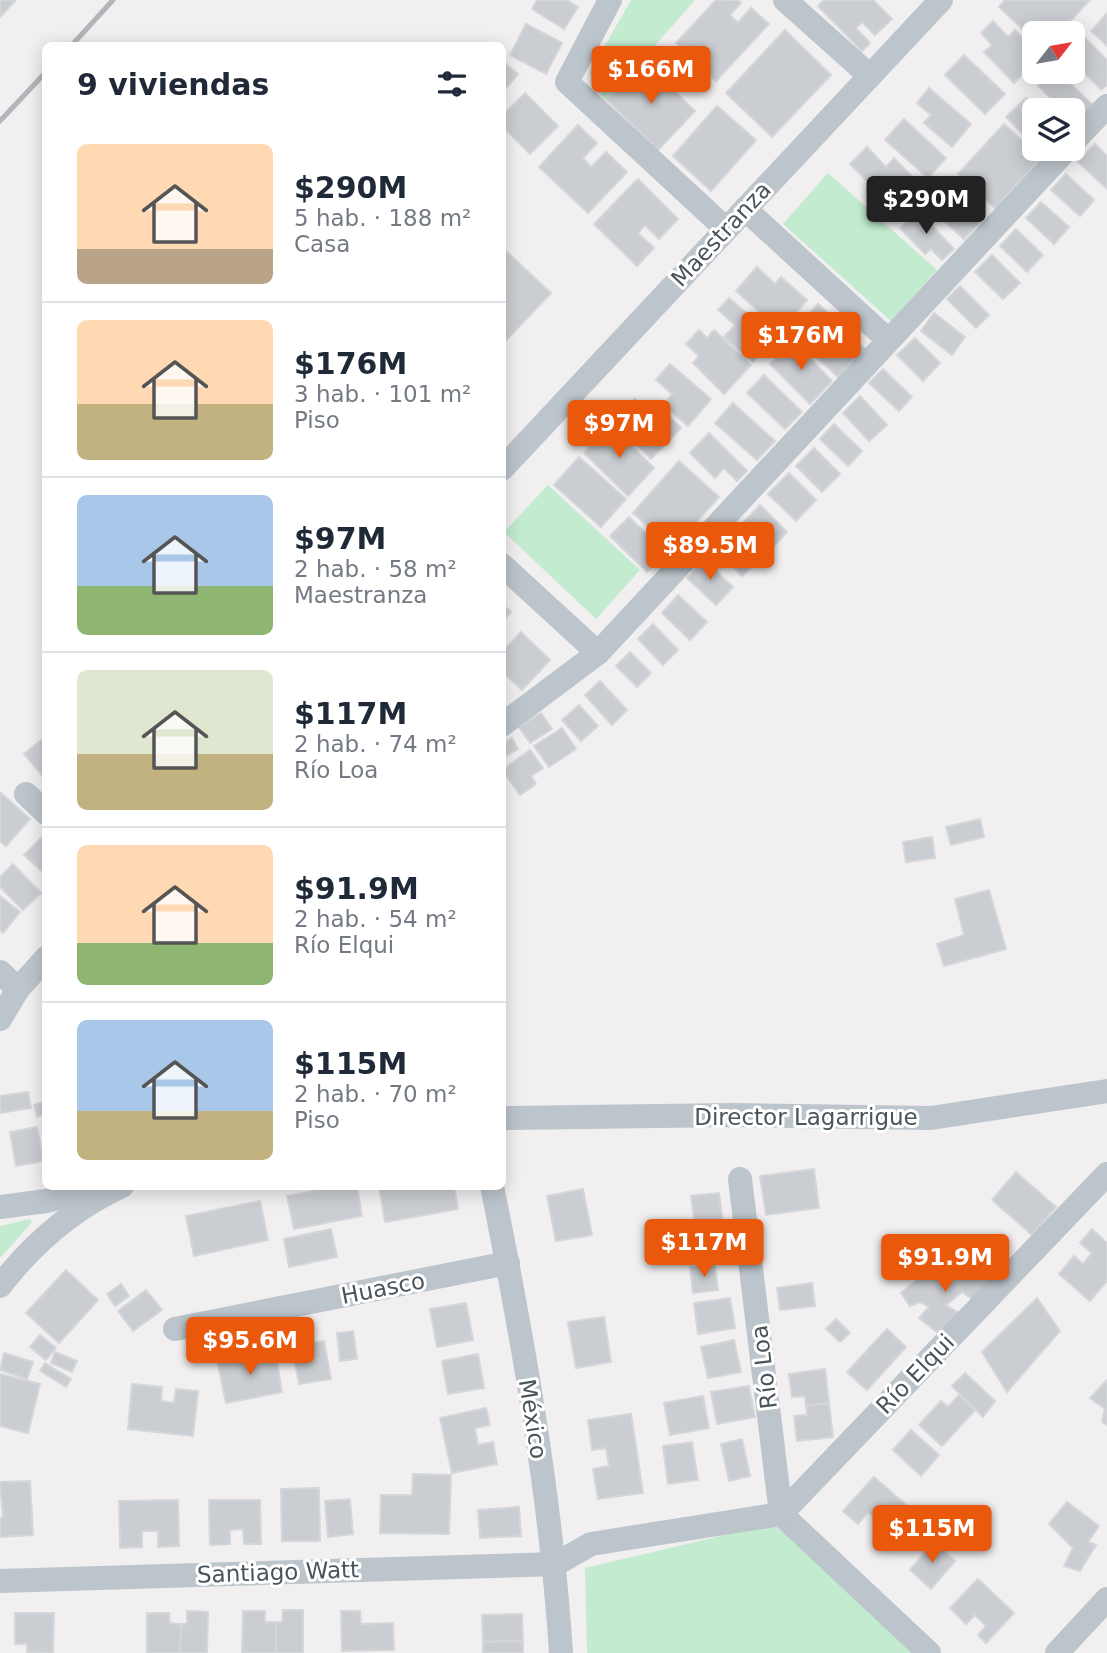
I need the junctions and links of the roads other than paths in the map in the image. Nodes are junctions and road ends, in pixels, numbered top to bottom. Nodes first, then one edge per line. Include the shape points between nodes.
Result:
1 (610, 0) edge
2 (785, 0) edge
3 (941, 0) edge
4 (870, 76) junction
5 (1107, 106) edge
6 (1085, 129) edge
7 (1056, 161) edge
8 (745, 209) junction
9 (726, 229) junction
10 (888, 340) junction
11 (506, 465) edge
12 (506, 569) edge
13 (598, 653) junction
14 (506, 722) edge
15 (26, 794) dead end
16 (42, 809) edge
17 (42, 962) edge
18 (0, 972) edge
19 (18, 989) junction
20 (0, 1019) edge
21 (1107, 1091) edge
22 (506, 1118) edge
23 (1107, 1174) edge
24 (740, 1179) dead end
25 (89, 1190) edge
26 (115, 1190) edge
27 (493, 1190) edge
28 (0, 1207) edge
29 (508, 1263) junction
30 (0, 1286) edge
31 (175, 1329) dead end
32 (782, 1514) junction
33 (556, 1564) junction
34 (0, 1581) edge
35 (1107, 1599) edge
36 (561, 1653) edge
37 (929, 1653) edge
38 (1057, 1653) edge

1 - 9 street via 567,82
2 - 4 street
3 - 4 street, Maestranza
4 - 8 street, Maestranza
5 - 6 street
7 - 10 street
8 - 9 street, Maestranza
8 - 10 street
9 - 11 street, Maestranza
10 - 13 street
12 - 13 street
13 - 14 street
15 - 16 street
17 - 19 street
18 - 19 street
19 - 20 street
21 - 22 street, Director Lagarrigue via 931,1118
23 - 32 street, Río Elqui
24 - 32 street, Río Loa
25 - 28 street
26 - 30 street via 63,1222
27 - 29 street, México
29 - 31 street, Huasco
29 - 33 street, México
32 - 33 street via 590,1544
32 - 37 street
33 - 34 street, Santiago Watt
33 - 36 street, México
35 - 38 street

